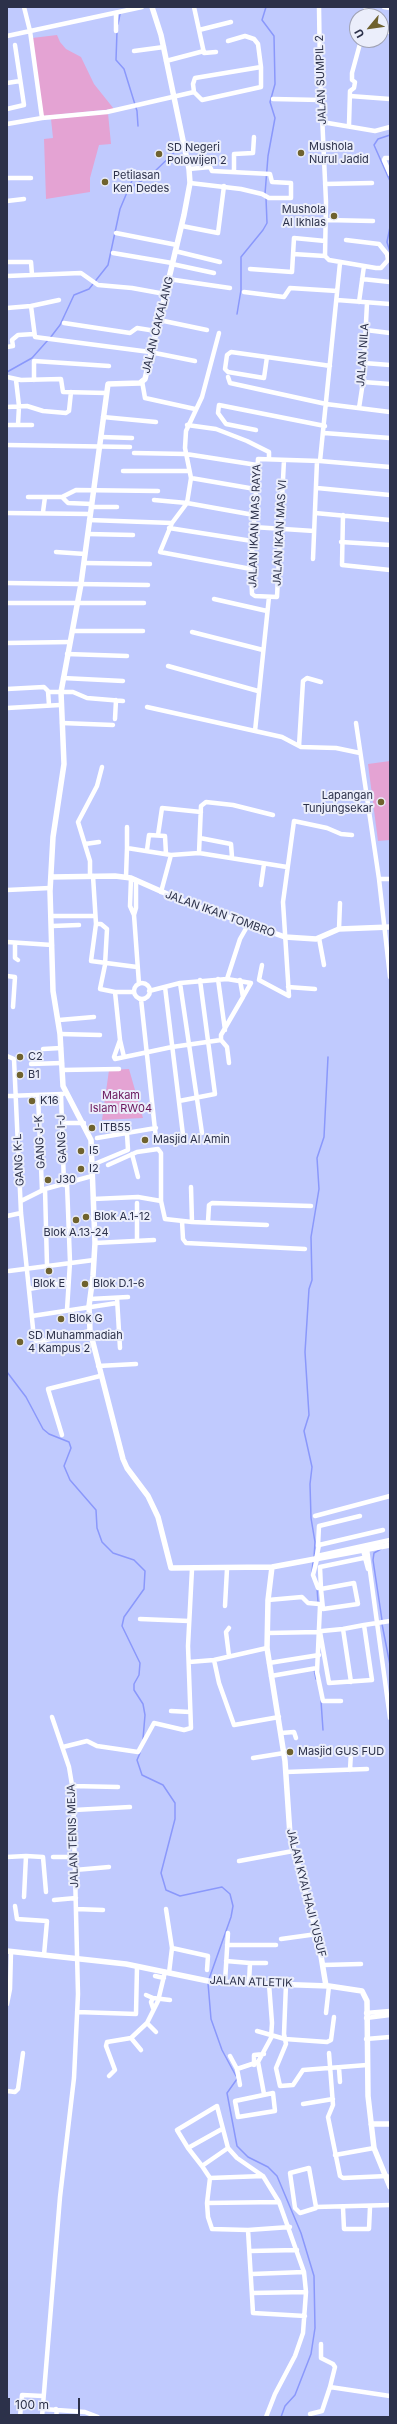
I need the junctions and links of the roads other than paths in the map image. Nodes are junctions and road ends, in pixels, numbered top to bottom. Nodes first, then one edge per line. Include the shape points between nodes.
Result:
1 (24, 7) edge
2 (142, 7) edge
3 (152, 7) edge
4 (194, 7) edge
5 (320, 7) edge
6 (384, 7) edge
7 (390, 8) edge
8 (119, 13) junction
9 (231, 22) dead end
10 (199, 30) junction
11 (30, 31) junction
12 (116, 31) dead end
13 (7, 36) edge
14 (228, 41) dead end
15 (15, 44) dead end
16 (164, 47) junction
17 (359, 48) edge
18 (134, 51) dead end
19 (204, 51) junction
20 (216, 52) dead end
21 (166, 61) junction
22 (261, 67) junction
23 (20, 81) junction
24 (7, 84) edge
25 (194, 92) junction
26 (174, 96) junction
27 (350, 96) junction
28 (390, 98) edge
29 (272, 100) dead end
30 (321, 100) junction
31 (7, 109) edge
32 (42, 118) junction
33 (322, 122) junction
34 (7, 124) edge
35 (350, 125) junction
36 (390, 127) edge
37 (254, 138) dead end
38 (390, 158) edge
39 (189, 169) junction
40 (234, 171) junction
41 (390, 174) edge
42 (7, 178) edge
43 (31, 178) dead end
44 (190, 183) junction
45 (372, 183) dead end
46 (325, 184) junction
47 (224, 186) junction
48 (24, 199) dead end
49 (7, 201) edge
50 (326, 220) junction
51 (373, 221) dead end
52 (182, 226) junction
53 (116, 233) dead end
54 (346, 240) dead end
55 (325, 242) junction
56 (176, 248) junction
57 (113, 253) dead end
58 (293, 254) junction
59 (325, 256) junction
60 (389, 260) edge
61 (7, 262) edge
62 (220, 262) dead end
63 (340, 263) junction
64 (172, 264) junction
65 (364, 266) junction
66 (250, 269) dead end
67 (214, 273) dead end
68 (32, 275) junction
69 (7, 276) edge
70 (168, 279) junction
71 (362, 279) junction
72 (390, 282) edge
73 (230, 288) dead end
74 (244, 292) dead end
75 (338, 292) junction
76 (165, 294) junction
77 (59, 300) dead end
78 (337, 300) junction
79 (359, 302) junction
80 (367, 303) junction
81 (390, 304) edge
82 (31, 306) junction
83 (7, 308) edge
84 (159, 320) junction
85 (64, 323) dead end
86 (207, 330) dead end
87 (366, 330) junction
88 (156, 331) junction
89 (219, 333) dead end
90 (390, 333) edge
91 (34, 334) junction
92 (7, 347) edge
93 (150, 352) junction
94 (267, 357) junction
95 (195, 361) dead end
96 (364, 362) junction
97 (390, 365) edge
98 (109, 366) dead end
99 (330, 366) junction
100 (7, 377) edge
101 (228, 377) dead end
102 (16, 380) junction
103 (34, 380) junction
104 (142, 381) junction
105 (363, 382) junction
106 (390, 384) edge
107 (71, 392) junction
108 (106, 393) junction
109 (326, 404) junction
110 (19, 406) junction
111 (7, 407) edge
112 (191, 408) junction
113 (359, 408) junction
114 (390, 412) edge
115 (103, 417) junction
116 (156, 422) dead end
117 (7, 425) edge
118 (18, 425) junction
119 (32, 425) dead end
120 (187, 425) junction
121 (325, 426) junction
122 (256, 430) dead end
123 (324, 433) junction
124 (101, 437) junction
125 (132, 438) dead end
126 (390, 438) edge
127 (7, 445) edge
128 (99, 446) junction
129 (130, 447) dead end
130 (134, 453) dead end
131 (186, 454) junction
132 (269, 459) junction
133 (284, 460) junction
134 (319, 461) junction
135 (257, 465) junction
136 (390, 467) edge
137 (123, 471) dead end
138 (189, 471) junction
139 (191, 478) junction
140 (317, 488) junction
141 (255, 489) junction
142 (93, 490) junction
143 (158, 491) dead end
144 (390, 495) edge
145 (28, 496) dead end
146 (45, 497) junction
147 (62, 497) junction
148 (154, 500) dead end
149 (187, 503) junction
150 (92, 506) junction
151 (117, 507) dead end
152 (44, 512) junction
153 (315, 513) junction
154 (7, 514) edge
155 (254, 515) junction
156 (343, 515) junction
157 (90, 517) junction
158 (390, 520) edge
159 (170, 525) junction
160 (253, 527) junction
161 (281, 528) junction
162 (314, 531) junction
163 (88, 534) junction
164 (133, 535) dead end
165 (252, 542) junction
166 (341, 542) junction
167 (390, 545) edge
168 (56, 552) dead end
169 (85, 554) junction
170 (313, 559) dead end
171 (84, 563) junction
172 (150, 564) dead end
173 (251, 569) junction
174 (390, 570) edge
175 (7, 583) edge
176 (81, 584) junction
177 (148, 585) dead end
178 (269, 597) junction
179 (214, 599) dead end
180 (77, 602) junction
181 (7, 603) edge
182 (144, 603) dead end
183 (267, 611) junction
184 (72, 631) junction
185 (143, 631) dead end
186 (192, 632) dead end
187 (70, 642) junction
188 (7, 643) edge
189 (263, 650) junction
190 (67, 654) junction
191 (128, 656) dead end
192 (168, 666) dead end
193 (63, 681) junction
194 (122, 681) dead end
195 (321, 682) dead end
196 (7, 689) edge
197 (258, 691) junction
198 (48, 692) junction
199 (61, 692) junction
200 (116, 700) junction
201 (123, 701) dead end
202 (49, 705) junction
203 (60, 705) junction
204 (147, 707) dead end
205 (7, 708) edge
206 (115, 719) dead end
207 (62, 723) junction
208 (356, 723) dead end
209 (113, 725) dead end
210 (254, 731) junction
211 (299, 746) junction
212 (360, 753) junction
213 (102, 768) dead end
214 (201, 812) junction
215 (273, 815) dead end
216 (127, 827) dead end
217 (158, 835) junction
218 (352, 835) dead end
219 (200, 838) junction
220 (99, 842) dead end
221 (85, 844) junction
222 (127, 848) junction
223 (147, 850) junction
224 (199, 852) junction
225 (168, 854) junction
226 (232, 857) junction
227 (264, 864) junction
228 (287, 867) junction
229 (51, 876) junction
230 (91, 876) junction
231 (131, 878) junction
232 (379, 879) junction
233 (390, 879) edge
234 (261, 885) dead end
235 (50, 888) junction
236 (7, 890) edge
237 (161, 892) junction
238 (340, 903) dead end
239 (51, 916) junction
240 (95, 916) junction
241 (96, 924) junction
242 (79, 925) dead end
243 (248, 925) junction
244 (52, 926) junction
245 (387, 927) edge
246 (339, 929) junction
247 (285, 937) junction
248 (319, 938) junction
249 (7, 942) edge
250 (15, 943) junction
251 (52, 945) junction
252 (18, 960) dead end
253 (105, 964) junction
254 (262, 965) dead end
255 (324, 965) dead end
256 (137, 967) junction
257 (7, 976) edge
258 (390, 977) edge
259 (218, 978) junction
260 (227, 978) junction
261 (200, 980) junction
262 (240, 980) junction
263 (259, 980) junction
264 (180, 983) junction
265 (139, 984) junction
266 (251, 984) junction
267 (165, 988) junction
268 (290, 988) junction
269 (315, 989) dead end
270 (149, 991) junction
271 (115, 992) junction
272 (134, 992) junction
273 (243, 997) junction
274 (141, 999) junction
275 (13, 1007) dead end
276 (94, 1017) dead end
277 (59, 1020) junction
278 (225, 1030) junction
279 (60, 1034) junction
280 (100, 1035) dead end
281 (120, 1040) junction
282 (221, 1040) junction
283 (207, 1042) junction
284 (189, 1044) junction
285 (172, 1047) junction
286 (61, 1048) junction
287 (44, 1049) dead end
288 (147, 1052) junction
289 (7, 1056) edge
290 (124, 1057) junction
291 (62, 1063) junction
292 (229, 1063) dead end
293 (31, 1064) dead end
294 (119, 1069) dead end
295 (62, 1070) junction
296 (64, 1094) junction
297 (16, 1095) junction
298 (38, 1095) junction
299 (7, 1096) edge
300 (197, 1099) junction
301 (178, 1101) junction
302 (62, 1123) junction
303 (84, 1123) junction
304 (156, 1128) junction
305 (202, 1133) dead end
306 (127, 1134) junction
307 (183, 1135) dead end
308 (97, 1138) dead end
309 (156, 1138) dead end
310 (132, 1154) junction
311 (92, 1165) junction
312 (108, 1165) dead end
313 (92, 1176) junction
314 (138, 1177) dead end
315 (65, 1184) junction
316 (191, 1186) dead end
317 (43, 1189) junction
318 (93, 1199) junction
319 (21, 1201) junction
320 (161, 1201) junction
321 (138, 1203) dead end
322 (311, 1206) dead end
323 (21, 1214) junction
324 (7, 1216) edge
325 (122, 1218) dead end
326 (93, 1219) junction
327 (182, 1221) junction
328 (192, 1222) junction
329 (208, 1222) junction
330 (267, 1225) dead end
331 (136, 1240) junction
332 (154, 1240) dead end
333 (94, 1243) junction
334 (305, 1249) dead end
335 (94, 1260) junction
336 (70, 1262) junction
337 (47, 1265) junction
338 (26, 1269) junction
339 (9, 1271) dead end
340 (68, 1282) junction
341 (29, 1289) junction
342 (128, 1297) dead end
343 (117, 1298) junction
344 (90, 1302) junction
345 (117, 1303) junction
346 (67, 1310) junction
347 (32, 1316) junction
348 (90, 1331) junction
349 (120, 1348) dead end
350 (136, 1364) dead end
351 (98, 1366) junction
352 (100, 1376) junction
353 (62, 1435) dead end
354 (390, 1496) edge
355 (315, 1516) dead end
356 (360, 1516) dead end
357 (383, 1530) dead end
358 (390, 1540) edge
359 (390, 1545) edge
360 (318, 1546) junction
361 (365, 1549) junction
362 (366, 1557) junction
363 (315, 1559) junction
364 (272, 1566) junction
365 (192, 1569) junction
366 (227, 1569) junction
367 (321, 1589) junction
368 (268, 1600) junction
369 (317, 1604) junction
370 (225, 1606) dead end
371 (140, 1619) dead end
372 (189, 1621) junction
373 (390, 1621) edge
374 (380, 1623) junction
375 (364, 1625) junction
376 (229, 1628) dead end
377 (342, 1629) junction
378 (316, 1632) junction
379 (268, 1633) junction
380 (267, 1648) junction
381 (316, 1655) junction
382 (229, 1656) junction
383 (214, 1660) junction
384 (189, 1662) junction
385 (269, 1663) junction
386 (314, 1669) junction
387 (388, 1674) edge
388 (271, 1676) junction
389 (351, 1682) junction
390 (389, 1698) edge
391 (341, 1701) dead end
392 (171, 1711) dead end
393 (190, 1712) junction
394 (52, 1717) dead end
395 (279, 1717) junction
396 (390, 1718) edge
397 (281, 1733) junction
398 (296, 1738) dead end
399 (63, 1747) junction
400 (351, 1752) dead end
401 (284, 1753) junction
402 (253, 1758) dead end
403 (367, 1769) dead end
404 (350, 1770) junction
405 (286, 1772) junction
406 (72, 1786) junction
407 (118, 1787) dead end
408 (130, 1807) dead end
409 (74, 1810) junction
410 (293, 1851) junction
411 (26, 1856) junction
412 (7, 1857) edge
413 (54, 1857) dead end
414 (74, 1857) junction
415 (239, 1861) dead end
416 (108, 1867) dead end
417 (74, 1870) junction
418 (46, 1892) dead end
419 (24, 1897) dead end
420 (76, 1898) junction
421 (54, 1900) dead end
422 (15, 1906) dead end
423 (76, 1908) junction
424 (166, 1909) dead end
425 (103, 1910) dead end
426 (228, 1934) dead end
427 (317, 1934) junction
428 (281, 1939) dead end
429 (276, 1945) dead end
430 (227, 1946) junction
431 (172, 1948) junction
432 (9, 1952) edge
433 (44, 1955) junction
434 (77, 1958) junction
435 (226, 1961) junction
436 (266, 1963) dead end
437 (250, 1964) junction
438 (361, 1964) dead end
439 (323, 1965) junction
440 (136, 1967) junction
441 (207, 1970) dead end
442 (166, 1974) junction
443 (155, 1976) dead end
444 (224, 1982) junction
445 (249, 1982) junction
446 (269, 1984) junction
447 (286, 1984) junction
448 (327, 1986) junction
449 (9, 1994) edge
450 (146, 1995) dead end
451 (159, 1997) junction
452 (153, 1998) junction
453 (170, 2000) dead end
454 (7, 2004) edge
455 (153, 2008) junction
456 (77, 2012) junction
457 (390, 2012) edge
458 (326, 2013) dead end
459 (366, 2016) junction
460 (390, 2016) edge
461 (334, 2017) dead end
462 (147, 2023) junction
463 (257, 2031) dead end
464 (156, 2032) dead end
465 (271, 2034) junction
466 (390, 2036) edge
467 (131, 2038) junction
468 (285, 2039) junction
469 (366, 2039) junction
470 (141, 2050) dead end
471 (23, 2053) dead end
472 (328, 2053) dead end
473 (264, 2054) junction
474 (230, 2056) dead end
475 (256, 2064) junction
476 (367, 2065) junction
477 (339, 2068) junction
478 (237, 2069) junction
479 (330, 2069) junction
480 (109, 2076) dead end
481 (340, 2082) dead end
482 (240, 2084) dead end
483 (7, 2091) edge
484 (264, 2094) junction
485 (333, 2099) junction
486 (304, 2104) dead end
487 (371, 2124) junction
488 (390, 2124) edge
489 (222, 2129) junction
490 (188, 2148) junction
491 (228, 2148) junction
492 (374, 2148) junction
493 (335, 2155) junction
494 (202, 2166) junction
495 (263, 2176) junction
496 (387, 2176) junction
497 (210, 2178) junction
498 (390, 2187) edge
499 (279, 2202) junction
500 (207, 2203) junction
501 (390, 2206) edge
502 (316, 2207) junction
503 (370, 2207) junction
504 (343, 2208) junction
505 (290, 2227) junction
506 (248, 2230) junction
507 (297, 2250) junction
508 (250, 2251) junction
509 (304, 2272) junction
510 (252, 2274) junction
511 (306, 2292) junction
512 (252, 2294) junction
513 (305, 2316) junction
514 (321, 2344) dead end
515 (330, 2387) junction
516 (43, 2396) junction
517 (390, 2396) edge
518 (43, 2408) junction
519 (56, 2409) junction
520 (310, 2414) dead end
521 (20, 2417) edge
522 (42, 2417) edge
523 (57, 2417) edge
524 (98, 2417) edge
525 (266, 2417) edge

1 - 11 street
2 - 8 street
3 - 16 street, JALAN CAKALANG
4 - 10 street
5 - 30 street, JALAN SUMPIL 2
6 - 7 street
8 - 11 street
8 - 12 street
9 - 10 street
10 - 19 street
11 - 13 street
11 - 32 street
14 - 22 street via 246,36 254,38 258,44
15 - 23 street
16 - 18 street
16 - 21 street, JALAN CAKALANG
17 - 27 street via 352,73 354,88 350,90
19 - 20 street via 206,54
19 - 21 street
21 - 26 street, JALAN CAKALANG
22 - 25 street via 195,78
22 - 25 street via 260,88 202,100
23 - 24 street
23 - 31 street via 24,105
25 - 26 street
26 - 32 street via 107,112
26 - 39 street, JALAN CAKALANG
27 - 28 street
27 - 35 street
29 - 30 street
30 - 33 street, JALAN SUMPIL 2
32 - 34 street
33 - 35 street
33 - 46 street, JALAN SUMPIL 2
35 - 36 street via 375,131
37 - 40 street via 253,153 234,154
38 - 41 street via 384,160
39 - 40 street via 210,167 212,172
39 - 44 street, JALAN CAKALANG
40 - 47 street via 271,174 272,182 291,182 291,198 266,196
42 - 43 street
44 - 47 street
44 - 52 street, JALAN CAKALANG
45 - 46 street
46 - 50 street, JALAN SUMPIL 2
47 - 52 street via 218,233
48 - 49 street
50 - 51 street
50 - 55 street, JALAN SUMPIL 2
52 - 56 street, JALAN CAKALANG
53 - 56 street
54 - 60 street via 377,243
55 - 58 street via 294,238
55 - 59 street, JALAN SUMPIL 2
56 - 62 street
56 - 64 street, JALAN CAKALANG
57 - 64 street
58 - 59 street
58 - 66 street via 291,272
59 - 63 street
60 - 65 street via 380,268
61 - 68 street via 31,262
63 - 65 street
63 - 75 street
64 - 67 street
64 - 70 street, JALAN CAKALANG
65 - 71 street
68 - 69 street
68 - 76 street via 81,272 95,282
70 - 73 street
70 - 76 street, JALAN CAKALANG
71 - 72 street
71 - 79 street
74 - 75 street via 284,297 290,288
75 - 78 street
76 - 84 street, JALAN CAKALANG
77 - 82 street
78 - 79 street
78 - 99 street
79 - 80 street
80 - 81 street
80 - 87 street, JALAN NILA
82 - 83 street
82 - 91 street
84 - 86 street
84 - 88 street, JALAN CAKALANG
85 - 88 street via 132,333 136,328
87 - 90 street
87 - 96 street, JALAN NILA
88 - 93 street, JALAN CAKALANG
89 - 112 street via 207,382
91 - 92 street via 18,335 12,340 13,346
91 - 93 street via 35,337
93 - 95 street
93 - 104 street, JALAN CAKALANG
94 - 94 street via 264,378 225,370 227,355 230,352
94 - 99 street
96 - 97 street
96 - 105 street, JALAN NILA
98 - 103 street via 34,361
99 - 109 street
100 - 102 street
101 - 109 street via 230,382
102 - 103 street
102 - 110 street
103 - 107 street via 61,379 63,392
104 - 108 street, JALAN CAKALANG via 109,383
104 - 112 street via 145,398
105 - 106 street
105 - 113 street, JALAN NILA
107 - 108 street
107 - 110 street via 69,411 66,413
108 - 115 street
109 - 113 street
109 - 121 street
110 - 111 street
110 - 118 street
112 - 120 street
113 - 114 street
115 - 116 street
115 - 124 street
117 - 118 street
118 - 119 street
120 - 131 street
120 - 132 street via 216,429 247,441 269,452
121 - 122 street via 219,405 218,413 225,423
121 - 123 street
123 - 126 street
123 - 134 street
124 - 125 street
124 - 128 street
127 - 128 street
128 - 129 street
128 - 142 street
130 - 131 street
131 - 135 street
131 - 138 street
132 - 133 street
132 - 135 street, JALAN IKAN MAS RAYA via 258,459
133 - 134 street
133 - 161 street, JALAN IKAN MAS VI
134 - 136 street
134 - 140 street
135 - 141 street, JALAN IKAN MAS RAYA
137 - 138 street
138 - 139 street
139 - 141 street
139 - 149 street
140 - 144 street
140 - 153 street
141 - 155 street, JALAN IKAN MAS RAYA
142 - 143 street
142 - 147 street via 73,490
142 - 150 street
145 - 146 street
146 - 147 street
146 - 152 street
147 - 150 street via 68,503
148 - 149 street
149 - 155 street
149 - 159 street
150 - 151 street
150 - 157 street
152 - 154 street
152 - 157 street
153 - 156 street
153 - 162 street
155 - 160 street, JALAN IKAN MAS RAYA
156 - 158 street
156 - 166 street
157 - 159 street
157 - 163 street
159 - 165 street
159 - 173 street via 160,547 160,553
160 - 161 street
160 - 165 street, JALAN IKAN MAS RAYA
161 - 162 street
161 - 178 street, JALAN IKAN MAS VI via 277,596
162 - 170 street
163 - 164 street
163 - 169 street
165 - 173 street, JALAN IKAN MAS RAYA
166 - 167 street
166 - 174 street via 340,560 343,566
168 - 169 street
169 - 171 street
171 - 172 street
171 - 176 street
173 - 178 street, JALAN IKAN MAS RAYA via 252,594
175 - 176 street
176 - 177 street
176 - 180 street
178 - 183 street
179 - 183 street
180 - 181 street
180 - 182 street
180 - 184 street
183 - 189 street
184 - 185 street
184 - 187 street
186 - 189 street
187 - 188 street
187 - 190 street
189 - 197 street
190 - 191 street
190 - 193 street
192 - 197 street
193 - 194 street
193 - 199 street
195 - 211 street via 307,678 303,681
196 - 198 street via 44,687
197 - 210 street
198 - 199 street
198 - 202 street
199 - 200 street via 73,692 87,698
199 - 203 street
200 - 201 street
200 - 206 street
202 - 203 street
202 - 205 street
203 - 207 street
204 - 210 street
207 - 209 street
207 - 229 street via 64,764 53,837
208 - 212 street
210 - 211 street via 282,737
211 - 212 street via 336,748
212 - 232 street
213 - 221 street via 97,786 79,818
214 - 215 street via 202,804 208,801
214 - 217 street via 162,808
214 - 219 street
216 - 222 street
217 - 223 street via 149,835
217 - 225 street via 167,836
218 - 228 street via 295,820
219 - 224 street
219 - 226 street via 231,844
220 - 221 street
221 - 230 street
222 - 223 street
222 - 231 street
223 - 225 street
224 - 225 street
224 - 226 street
225 - 237 street
226 - 227 street
227 - 228 street
227 - 234 street
228 - 247 street via 283,902
229 - 230 street, JALAN IKAN TOMBRO
229 - 235 street
230 - 231 street, JALAN IKAN TOMBRO
230 - 240 street
231 - 237 street, JALAN IKAN TOMBRO
231 - 256 street via 130,906 134,915
232 - 233 street
232 - 245 street
235 - 236 street
235 - 239 street
237 - 243 street, JALAN IKAN TOMBRO
238 - 246 street
239 - 240 street
239 - 244 street
240 - 241 street
241 - 253 street via 102,924 107,929
241 - 253 street via 91,960
242 - 244 street
243 - 247 street, JALAN IKAN TOMBRO
243 - 260 street via 240,939
244 - 251 street
245 - 246 street, JALAN IKAN TOMBRO
245 - 258 street
246 - 248 street, JALAN IKAN TOMBRO
247 - 248 street, JALAN IKAN TOMBRO
247 - 268 street
248 - 255 street
249 - 250 street
250 - 251 street
250 - 252 street via 15,958
251 - 277 street via 53,991
253 - 256 street
253 - 271 street via 100,990
254 - 263 street
256 - 265 street
257 - 275 street via 15,977
259 - 260 street
259 - 261 street
259 - 278 street
260 - 262 street
261 - 264 street
261 - 283 street
262 - 266 street
262 - 273 street
263 - 266 street
263 - 268 street via 289,996
264 - 267 street
264 - 284 street
265 - 270 street via 146,985
265 - 272 street
266 - 273 street
267 - 270 street
267 - 285 street
268 - 269 street
270 - 274 street via 147,997
271 - 272 street
271 - 281 street
272 - 274 street via 136,997
273 - 278 street
274 - 288 street
276 - 277 street
277 - 279 street
278 - 282 street
279 - 280 street
279 - 286 street
281 - 290 street
281 - 290 street via 114,1058
282 - 283 street
282 - 292 street via 227,1047
283 - 284 street
283 - 300 street via 214,1094
284 - 285 street
284 - 300 street
285 - 288 street
285 - 301 street
286 - 287 street
286 - 291 street
288 - 290 street
288 - 304 street
289 - 297 street, GANG K-L via 14,1059
291 - 293 street
291 - 295 street
294 - 295 street
295 - 296 street
296 - 298 street
296 - 302 street, GANG I-J
296 - 303 street
297 - 298 street
297 - 299 street
297 - 319 street, GANG K-L
298 - 317 street, GANG J-K
300 - 301 street
300 - 305 street
301 - 307 street
302 - 303 street
302 - 315 street, GANG I-J
303 - 311 street via 91,1137
304 - 306 street
304 - 309 street
306 - 308 street
306 - 311 street via 128,1150
310 - 312 street
310 - 314 street
310 - 320 street via 158,1149 161,1151
311 - 313 street
313 - 315 street
313 - 318 street
315 - 317 street
315 - 336 street, GANG I-J
316 - 328 street
317 - 319 street
317 - 337 street, GANG J-K
318 - 320 street via 138,1197
318 - 326 street
319 - 323 street, GANG K-L
320 - 327 street via 165,1219
321 - 331 street
322 - 329 street via 212,1203 209,1205
323 - 324 street
323 - 338 street, GANG K-L
325 - 326 street
326 - 333 street
327 - 328 street
327 - 334 street via 183,1240 186,1243
328 - 329 street
329 - 330 street
331 - 332 street
331 - 333 street
333 - 335 street
335 - 336 street
335 - 344 street
336 - 337 street
336 - 340 street, GANG I-J
337 - 338 street
338 - 339 street
338 - 341 street, GANG K-L
340 - 341 street
340 - 346 street, GANG I-J
341 - 347 street, GANG K-L
342 - 343 street
343 - 344 street
343 - 345 street
344 - 345 street
344 - 346 street
344 - 348 street
345 - 349 street
346 - 347 street
347 - 348 street, GANG K-L via 33,1336 37,1341
348 - 351 street
350 - 351 street
351 - 352 street
352 - 353 street via 51,1386 48,1389
352 - 365 street via 125,1464 148,1496 158,1517 169,1566 174,1569
354 - 355 street
356 - 360 street via 319,1526
357 - 360 street
358 - 363 street
359 - 361 street
360 - 363 street
361 - 362 street
361 - 363 street
362 - 367 street via 320,1566
362 - 374 street
363 - 364 street
363 - 369 street via 313,1575 318,1584
364 - 366 street
364 - 368 street, JALAN KYAI HAJI YUSUF
365 - 366 street
365 - 372 street
366 - 370 street
367 - 367 street via 354,1583 358,1603 323,1610
368 - 369 street via 302,1597 308,1603
368 - 379 street, JALAN KYAI HAJI YUSUF
369 - 378 street
371 - 372 street
372 - 384 street
373 - 374 street
374 - 375 street
374 - 387 street
375 - 377 street
375 - 389 street via 372,1679
376 - 382 street via 226,1636
377 - 389 street
377 - 389 street via 322,1631 320,1634 329,1683
378 - 379 street
378 - 381 street
379 - 380 street, JALAN KYAI HAJI YUSUF
380 - 382 street
380 - 385 street, JALAN KYAI HAJI YUSUF
381 - 385 street
381 - 386 street
382 - 383 street
383 - 384 street
383 - 395 street via 218,1683 234,1724
384 - 393 street
385 - 388 street, JALAN KYAI HAJI YUSUF
386 - 388 street
386 - 391 street via 323,1701
387 - 390 street
388 - 395 street, JALAN KYAI HAJI YUSUF
390 - 396 street
392 - 393 street
393 - 399 street via 189,1730 153,1723 137,1752 97,1746 87,1741
394 - 399 street, JALAN TENIS MEJA
395 - 397 street, JALAN KYAI HAJI YUSUF
397 - 398 street via 294,1732
397 - 401 street, JALAN KYAI HAJI YUSUF
399 - 406 street, JALAN TENIS MEJA
400 - 404 street
401 - 402 street
401 - 405 street, JALAN KYAI HAJI YUSUF
403 - 404 street
404 - 405 street
405 - 410 street, JALAN KYAI HAJI YUSUF
406 - 407 street
406 - 409 street, JALAN TENIS MEJA
408 - 409 street
409 - 414 street, JALAN TENIS MEJA
410 - 415 street
410 - 427 street, JALAN KYAI HAJI YUSUF
411 - 412 street
411 - 418 street via 43,1857
411 - 419 street
413 - 414 street
414 - 417 street, JALAN TENIS MEJA
416 - 417 street
417 - 420 street, JALAN TENIS MEJA
420 - 421 street
420 - 423 street, JALAN TENIS MEJA
422 - 433 street via 16,1919 47,1921
423 - 425 street
423 - 434 street, JALAN TENIS MEJA
424 - 431 street
426 - 430 street
427 - 428 street
427 - 439 street, JALAN KYAI HAJI YUSUF
429 - 430 street
430 - 435 street
431 - 441 street via 208,1956
431 - 442 street
432 - 433 street, JALAN ATLETIK
432 - 449 street
433 - 434 street, JALAN ATLETIK
434 - 440 street, JALAN ATLETIK
434 - 456 street, JALAN TENIS MEJA
435 - 437 street
435 - 444 street
436 - 437 street
437 - 445 street
438 - 439 street
439 - 448 street, JALAN KYAI HAJI YUSUF
440 - 442 street, JALAN ATLETIK
440 - 456 street via 136,2014
442 - 443 street
442 - 444 street, JALAN ATLETIK
442 - 451 street
444 - 445 street, JALAN ATLETIK
445 - 446 street, JALAN ATLETIK
446 - 447 street, JALAN ATLETIK
446 - 465 street
447 - 448 street, JALAN ATLETIK
447 - 468 street
448 - 458 street
448 - 459 street, JALAN ATLETIK via 362,1991 367,2001
449 - 454 street
450 - 452 street
451 - 452 street
451 - 453 street
451 - 455 street
452 - 455 street
455 - 462 street
456 - 516 street, JALAN TENIS MEJA via 74,2078 59,2204
457 - 459 street
459 - 460 street
459 - 469 street, JALAN ATLETIK
461 - 468 street via 329,2041
462 - 464 street
462 - 467 street
463 - 465 street
465 - 468 street
465 - 473 street
466 - 469 street
467 - 470 street
467 - 480 street via 107,2042 106,2046 115,2070
468 - 479 street via 286,2045 278,2062 276,2074 280,2086 294,2085 303,2070
469 - 476 street, JALAN ATLETIK
471 - 483 street via 18,2089 15,2092
472 - 479 street
473 - 475 street
473 - 475 street via 254,2055
474 - 478 street
475 - 478 street
475 - 484 street
476 - 477 street
476 - 487 street, JALAN ATLETIK
477 - 479 street
477 - 481 street
478 - 482 street
479 - 485 street
484 - 484 street via 234,2101 238,2118 275,2110 273,2094
485 - 486 street
485 - 493 street via 333,2107 328,2117
487 - 488 street
487 - 492 street, JALAN ATLETIK
489 - 490 street
489 - 490 street via 216,2106 177,2130
489 - 491 street
490 - 494 street
491 - 494 street
491 - 495 street via 237,2158
492 - 493 street
492 - 496 street, JALAN ATLETIK
493 - 496 street via 341,2178
494 - 497 street
495 - 497 street
495 - 499 street
496 - 498 street, JALAN ATLETIK
497 - 500 street
499 - 500 street
499 - 505 street
500 - 506 street via 212,2229
501 - 502 street
501 - 503 street
502 - 502 street via 309,2168 290,2173 297,2210 304,2213
502 - 504 street
503 - 504 street
503 - 504 street via 370,2229 344,2229
505 - 506 street
505 - 507 street
506 - 508 street
507 - 508 street
507 - 509 street
508 - 510 street
509 - 510 street
509 - 511 street
510 - 512 street
511 - 512 street
511 - 513 street
512 - 513 street via 254,2314
513 - 525 street via 303,2333 295,2356
514 - 515 street via 321,2358 335,2367
515 - 517 street
515 - 520 street via 322,2411
516 - 518 street, JALAN TENIS MEJA
516 - 521 street via 22,2395
518 - 519 street
518 - 522 street, JALAN TENIS MEJA
519 - 523 street
519 - 524 street via 85,2412

